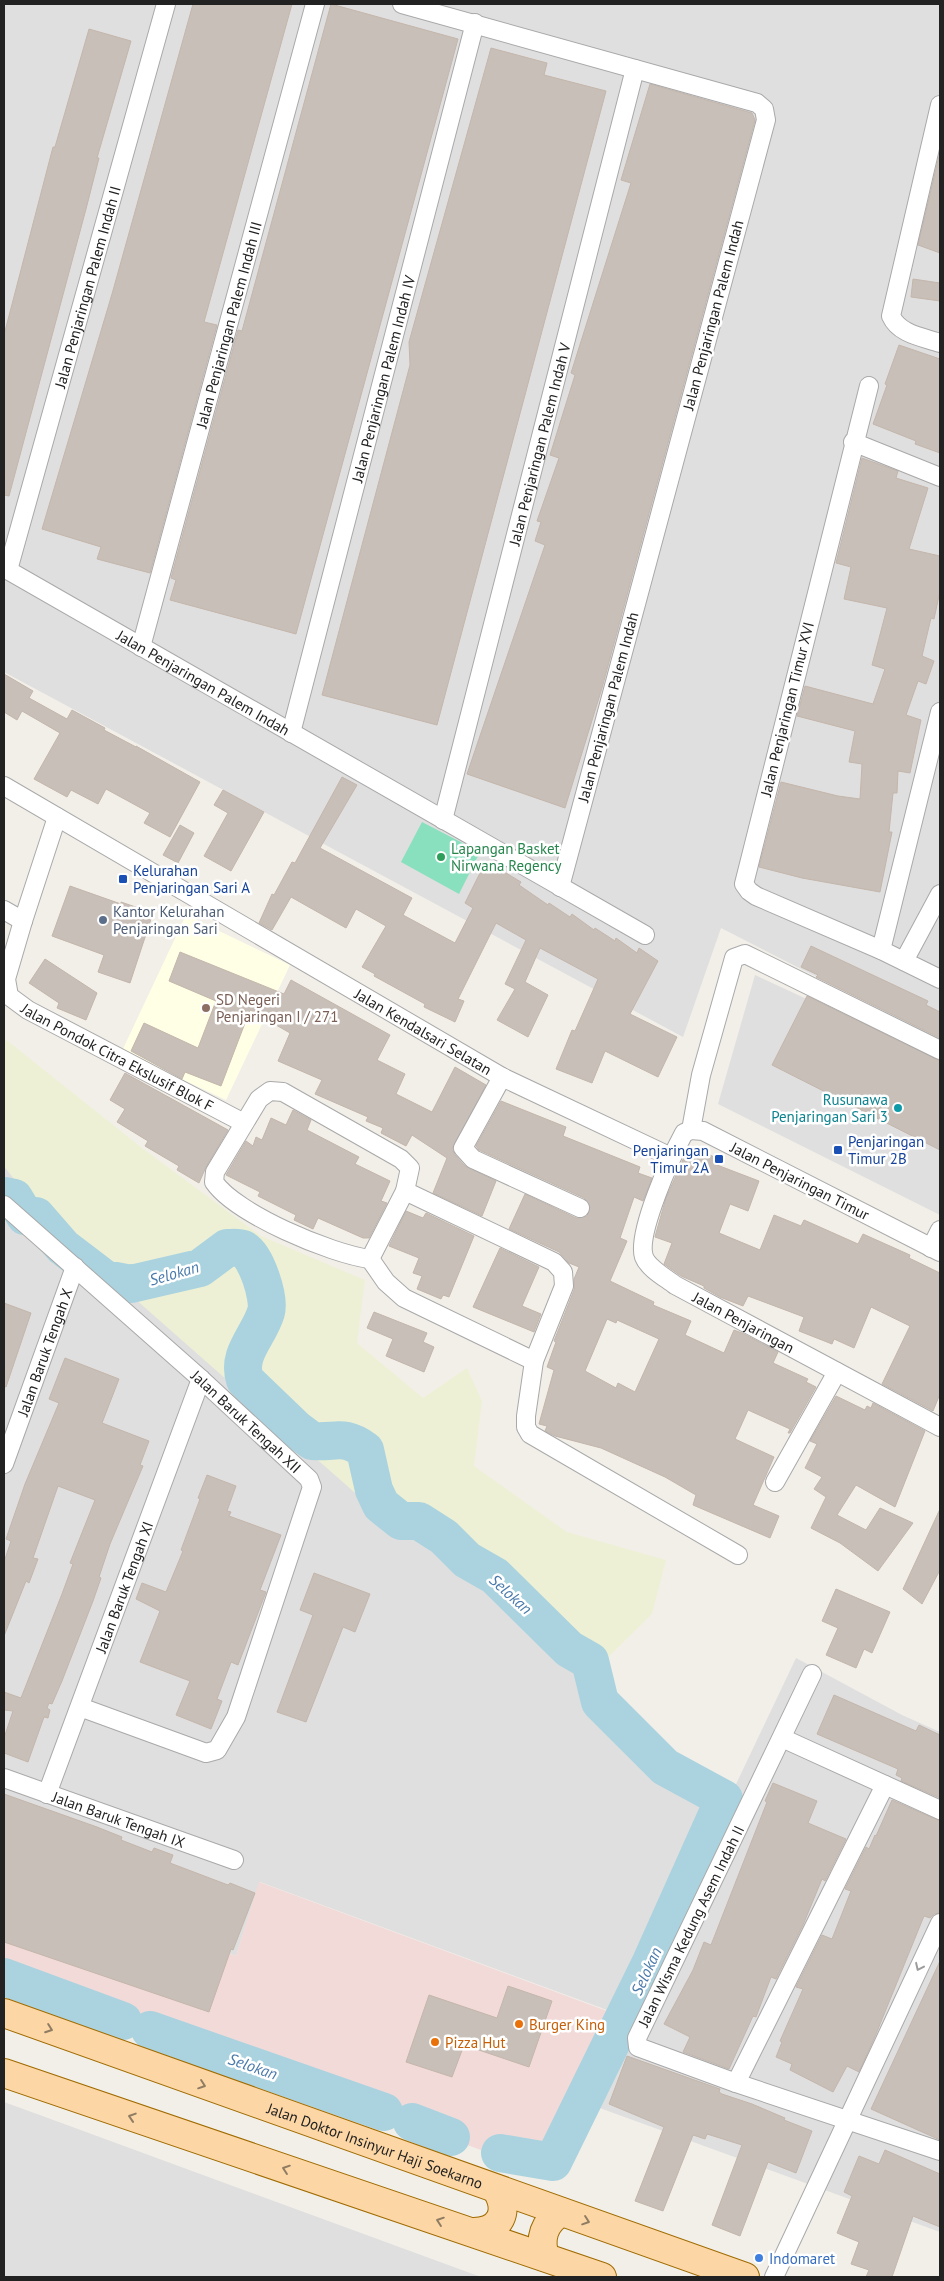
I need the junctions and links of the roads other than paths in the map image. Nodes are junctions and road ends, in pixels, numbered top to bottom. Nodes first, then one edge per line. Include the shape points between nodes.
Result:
1 (166, 4) edge
2 (315, 4) edge
3 (402, 4) edge
4 (475, 23) junction
5 (635, 68) junction
6 (940, 105) edge
7 (940, 343) edge
8 (869, 386) dead end
9 (853, 442) junction
10 (940, 477) edge
11 (6, 569) edge
12 (140, 647) junction
13 (940, 712) edge
14 (291, 732) junction
15 (4, 786) edge
16 (57, 817) junction
17 (443, 820) junction
18 (560, 887) junction
19 (940, 894) edge
20 (4, 910) edge
21 (23, 921) junction
22 (645, 935) dead end
23 (881, 950) junction
24 (904, 961) junction
25 (940, 979) edge
26 (940, 1050) edge
27 (502, 1077) junction
28 (244, 1124) junction
29 (692, 1130) junction
30 (670, 1157) junction
31 (405, 1190) junction
32 (4, 1205) edge
33 (580, 1208) dead end
34 (940, 1230) edge
35 (936, 1250) edge
36 (370, 1259) junction
37 (75, 1268) junction
38 (534, 1361) junction
39 (837, 1372) junction
40 (200, 1379) junction
41 (940, 1427) edge
42 (4, 1464) edge
43 (775, 1482) dead end
44 (738, 1555) dead end
45 (812, 1674) dead end
46 (80, 1707) junction
47 (782, 1738) junction
48 (4, 1778) edge
49 (885, 1785) junction
50 (47, 1794) junction
51 (940, 1810) edge
52 (234, 1860) dead end
53 (940, 1923) edge
54 (4, 2013) edge
55 (4, 2073) edge
56 (736, 2083) junction
57 (847, 2120) junction
58 (940, 2151) edge
59 (496, 2190) junction
60 (561, 2212) junction
61 (474, 2232) junction
62 (545, 2257) junction
63 (602, 2277) edge
64 (745, 2277) edge
65 (774, 2277) edge

1 - 11 street, Jalan Penjaringan Palem Indah II
2 - 12 street, Jalan Penjaringan Palem Indah III
3 - 4 street, Jalan Penjaringan Palem Indah
4 - 5 street, Jalan Penjaringan Palem Indah
4 - 14 street, Jalan Penjaringan Palem Indah IV
5 - 17 street, Jalan Penjaringan Palem Indah V
5 - 18 street, Jalan Penjaringan Palem Indah via 757,103 764,109 766,120
6 - 7 street via 891,316 902,330
8 - 9 street, Jalan Penjaringan Timur XVI
9 - 10 street
9 - 23 street, Jalan Penjaringan Timur XVI via 744,884 748,892 756,896
11 - 12 street, Jalan Penjaringan Palem Indah
12 - 14 street, Jalan Penjaringan Palem Indah
13 - 23 street
14 - 17 street, Jalan Penjaringan Palem Indah
15 - 16 street, Jalan Kendalsari Selatan
16 - 21 street
16 - 27 street, Jalan Kendalsari Selatan
17 - 18 street, Jalan Penjaringan Palem Indah
18 - 22 street, Jalan Penjaringan Palem Indah
19 - 24 street
20 - 21 street
21 - 28 street, Jalan Pondok Citra Ekslusif Blok F via 6,980 9,996 28,1010
23 - 24 street, Jalan Penjaringan Timur XVI
24 - 25 street, Jalan Penjaringan Timur XVI
26 - 29 street via 745,954 734,958 701,1075
27 - 30 street, Jalan Kendalsari Selatan
27 - 33 street via 463,1148 473,1159
28 - 31 street via 259,1099 270,1091 283,1092 401,1159 410,1168
28 - 36 street via 215,1172 214,1182 218,1187 241,1205 289,1232 353,1257
29 - 30 street via 684,1133
29 - 35 street, Jalan Penjaringan Timur via 703,1131
30 - 39 street, Jalan Penjaringan via 646,1228 644,1256 648,1262 675,1285
31 - 36 street
31 - 38 street via 554,1262 563,1272 564,1286
32 - 37 street, Jalan Baruk Tengah XII
34 - 35 street
36 - 38 street via 386,1282 404,1298
37 - 40 street, Jalan Baruk Tengah XII
37 - 42 street, Jalan Baruk Tengah X
38 - 44 street via 526,1416 530,1434
39 - 41 street, Jalan Penjaringan
39 - 43 street
40 - 46 street, Jalan Baruk Tengah XI
40 - 46 street, Jalan Baruk Tengah XII via 309,1479 312,1487 236,1717 221,1745 206,1754
45 - 47 street, Jalan Wisma Kedung Asem Indah II
46 - 50 street, Jalan Baruk Tengah XI
47 - 49 street
47 - 56 street, Jalan Wisma Kedung Asem Indah II via 637,2038 638,2047 647,2052
48 - 50 street, Jalan Baruk Tengah IX
49 - 51 street
49 - 56 street
50 - 52 street, Jalan Baruk Tengah IX
53 -> 57 street
54 -> 59 main road, Jalan Doktor Insinyur Haji Soekarno
61 -> 55 main road
56 - 57 street, Jalan Wisma Kedung Asem Indah II
57 - 58 street, Jalan Wisma Kedung Asem Indah II
57 - 65 street
59 - 60 main road, Jalan Doktor Insinyur Haji Soekarno
59 - 61 main road via 502,2203 501,2219 485,2232
60 - 62 main road via 546,2226 542,2247
60 -> 64 main road, Jalan Doktor Insinyur Haji Soekarno
61 - 62 main road
62 - 63 main road

